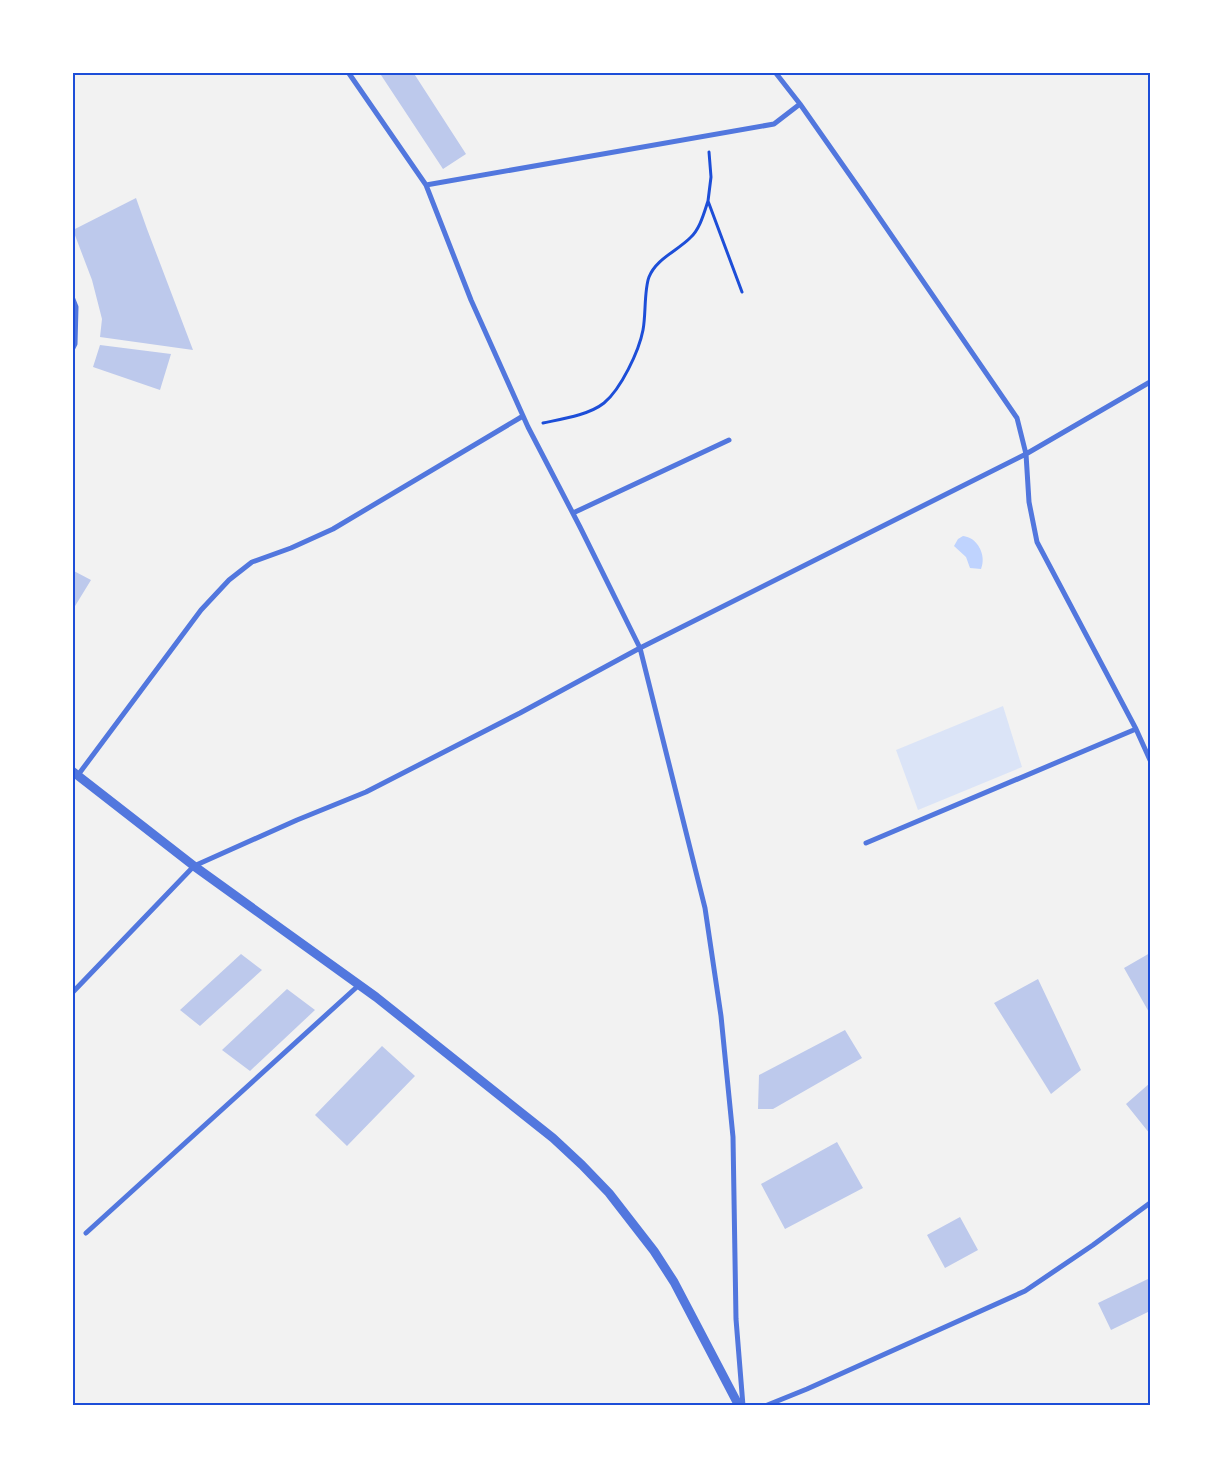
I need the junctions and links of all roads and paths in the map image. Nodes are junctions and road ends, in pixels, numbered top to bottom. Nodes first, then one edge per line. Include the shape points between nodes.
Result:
1 (348, 72) edge
2 (775, 72) edge
3 (800, 104) junction
4 (707, 136) junction
5 (426, 184) junction
6 (708, 201) junction
7 (742, 292) dead end
8 (72, 297) edge
9 (72, 350) edge
10 (1150, 382) edge
11 (523, 416) junction
12 (528, 427) junction
13 (729, 440) dead end
14 (1026, 454) junction
15 (573, 513) junction
16 (640, 648) junction
17 (1136, 729) junction
18 (1150, 760) edge
19 (75, 773) edge
20 (866, 843) dead end
21 (194, 866) junction
22 (359, 985) junction
23 (72, 993) edge
24 (1150, 1203) edge
25 (86, 1233) dead end
26 (741, 1406) edge
27 (764, 1406) edge

1 - 5 street
2 - 3 street
3 - 4 street via 774,124
3 - 14 street via 1016,418
4 - 5 street
4 - 6 path via 711,176
5 - 11 street via 471,300
6 - 7 path
6 - 12 path via 692,238 654,268 648,278 643,331 632,363 604,403 580,415
8 - 9 street via 76,307
10 - 14 street
11 - 12 street
11 - 19 street via 333,529 252,562 228,580 201,610
12 - 15 street
13 - 15 street
14 - 16 street
14 - 17 street via 1029,502 1037,542
15 - 16 street
16 - 21 street via 366,792
16 - 26 street via 705,908 721,1016 732,1137
17 - 18 street
17 - 20 street
19 - 21 street
21 - 22 street
21 - 23 street
22 - 25 street
22 - 26 street via 553,1138 609,1193 674,1282
24 - 27 street via 1025,1291

